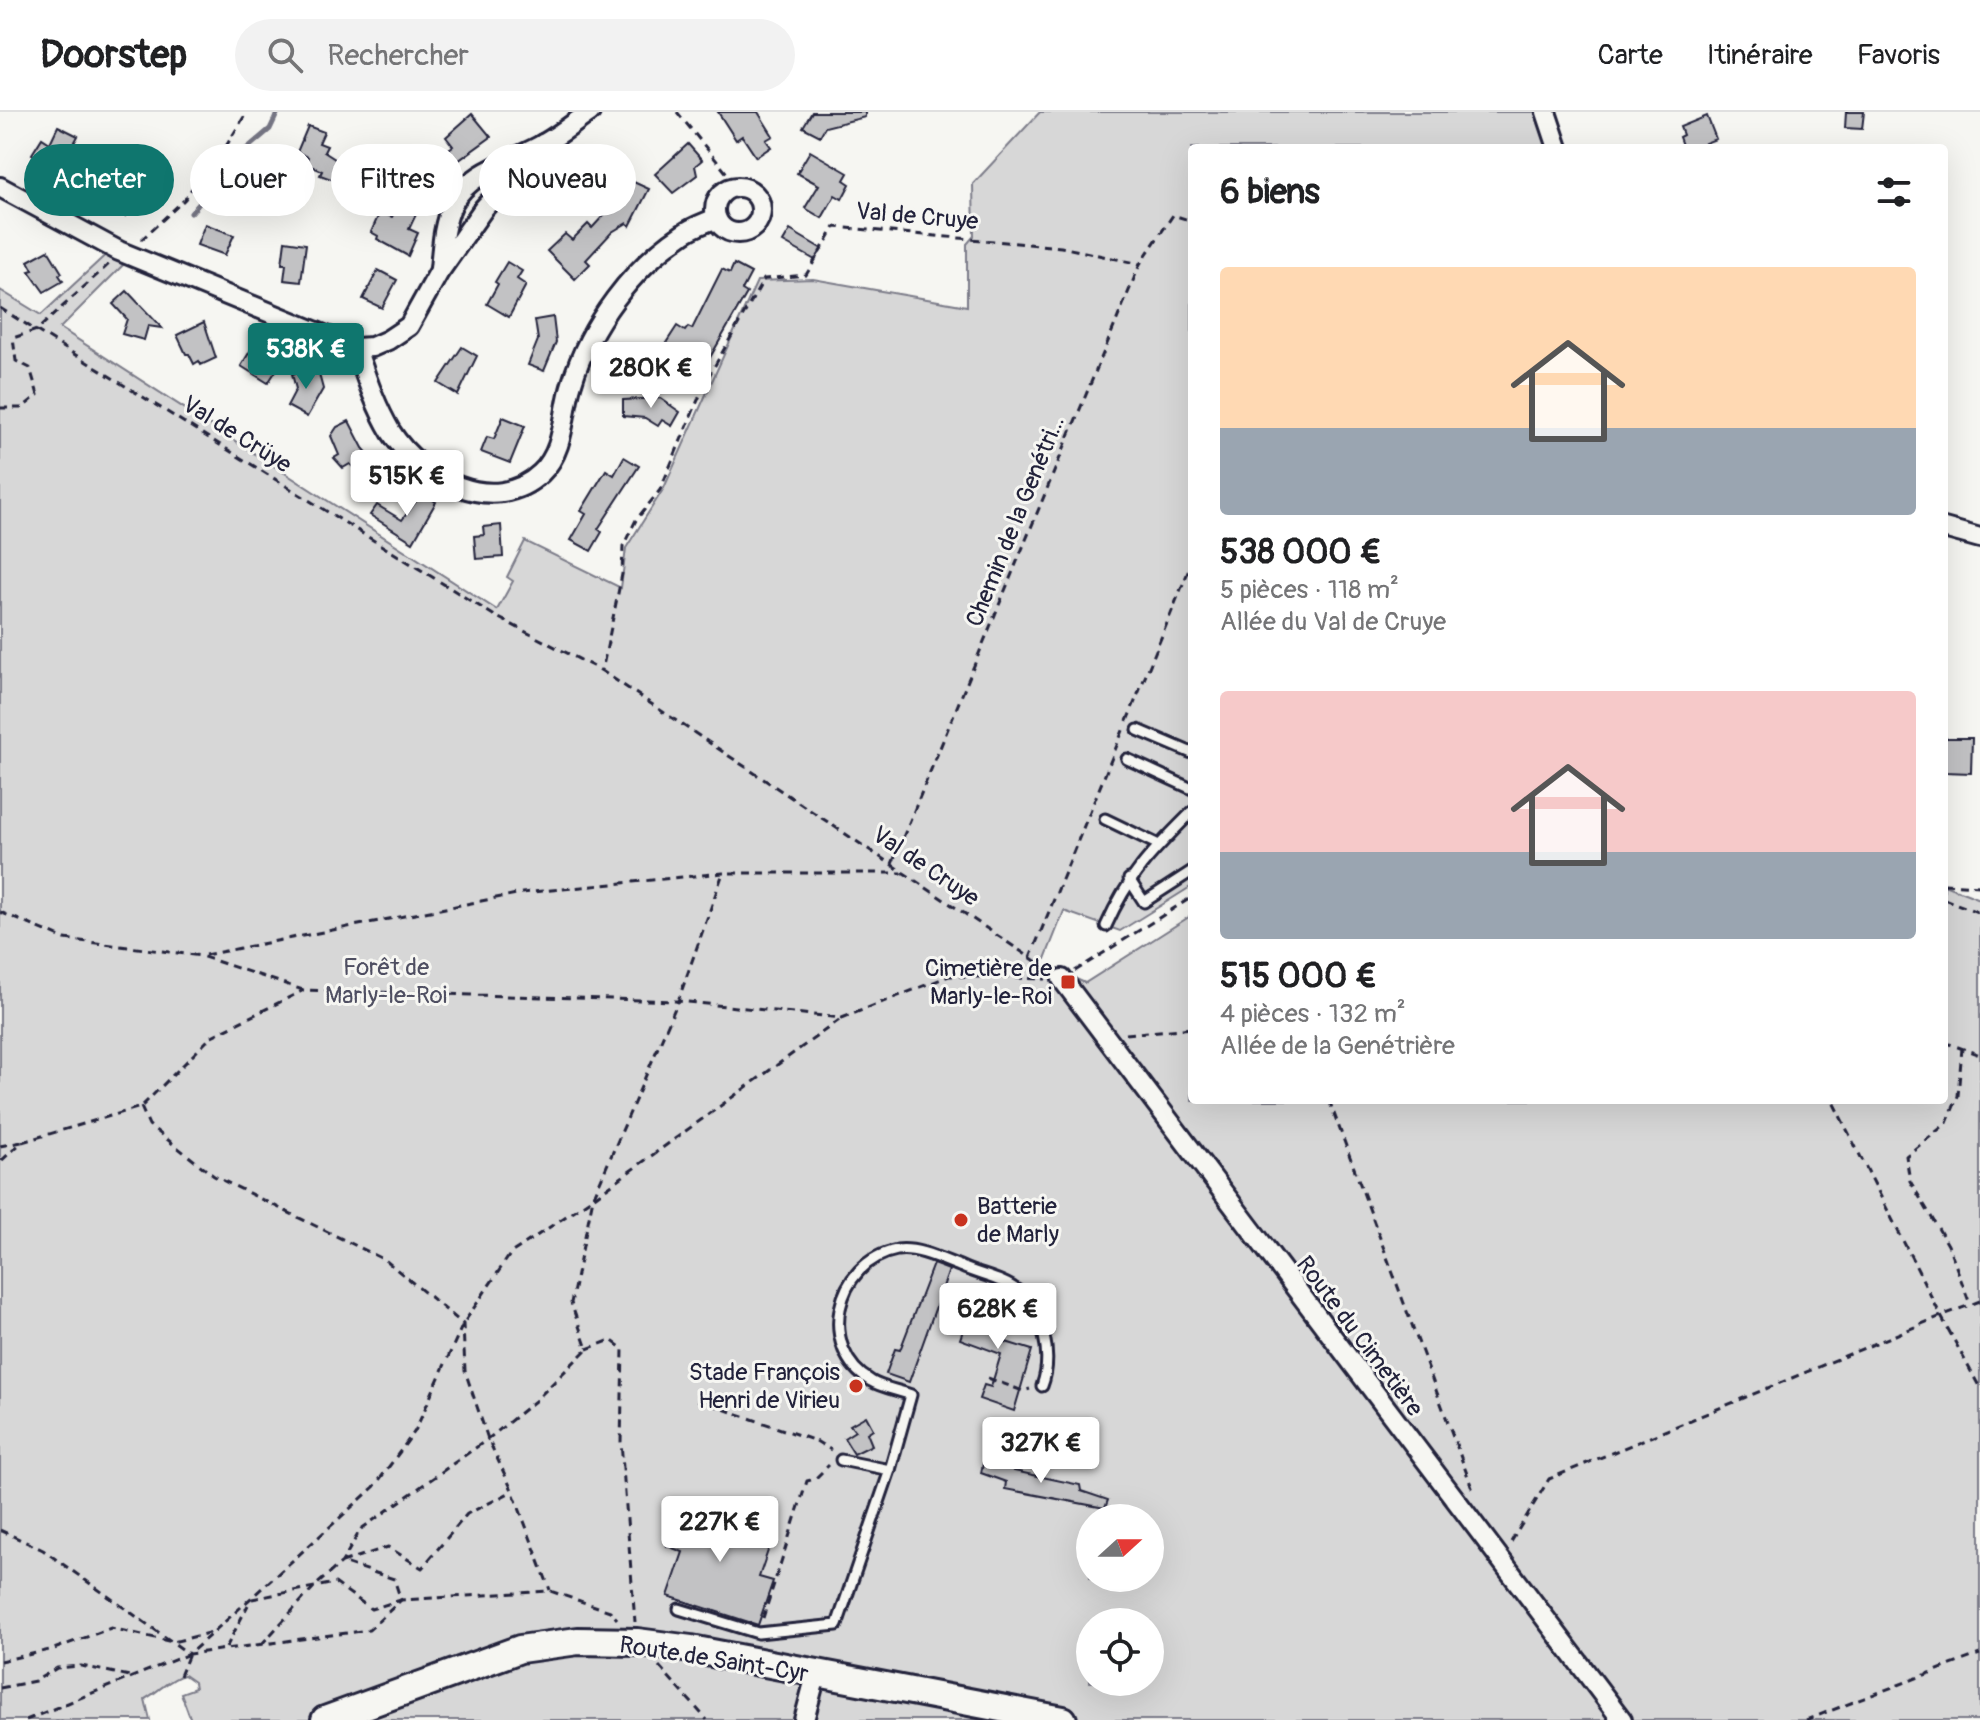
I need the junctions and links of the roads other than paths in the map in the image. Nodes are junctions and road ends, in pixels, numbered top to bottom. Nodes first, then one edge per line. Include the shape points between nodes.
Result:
1 (590, 112) edge
2 (1546, 112) edge
3 (543, 144) edge
4 (1557, 144) edge
5 (479, 178) edge
6 (0, 187) edge
7 (479, 215) edge
8 (716, 218) junction
9 (439, 272) junction
10 (356, 348) junction
11 (1948, 529) edge
12 (1980, 538) edge
13 (1138, 730) dead end
14 (1188, 751) edge
15 (1127, 759) dead end
16 (1188, 787) edge
17 (1188, 816) edge
18 (1105, 819) dead end
19 (1159, 845) junction
20 (1188, 874) edge
21 (1129, 879) junction
22 (1106, 926) dead end
23 (1062, 979) road end
24 (1042, 1386) road end
25 (841, 1460) road end
26 (890, 1470) junction
27 (679, 1609) dead end
28 (816, 1675) junction
29 (325, 1720) edge
30 (804, 1720) edge
31 (1063, 1720) edge
32 (1622, 1720) edge

1 - 3 street
2 - 4 street
5 - 9 street via 454,202 443,230
6 - 10 street via 119,251
7 - 9 street
8 - 8 street via 715,204 725,191 738,187 755,194 762,211 755,227 739,234 724,229
8 - 10 street via 683,233 630,280 596,328 572,381 560,446 552,460 541,474 510,490 476,492 431,473 410,455 392,434
9 - 10 street via 409,326 372,347
11 - 12 street
13 - 14 lane
15 - 16 lane
17 - 19 lane
18 - 19 lane
19 - 21 lane
20 - 21 lane via 1144,902
21 - 22 lane
23 - 32 street, Route du Cimetière
24 - 26 lane via 1046,1346 1035,1310 1017,1290 935,1256 898,1250 860,1267 843,1292 838,1327 847,1356 869,1381 911,1395
25 - 26 lane
26 - 27 lane via 837,1625 758,1633
28 - 29 main road, Route de Saint-Cyr via 637,1642 578,1641 520,1649
28 - 30 street
28 - 31 main road, Route de Saint-Cyr

